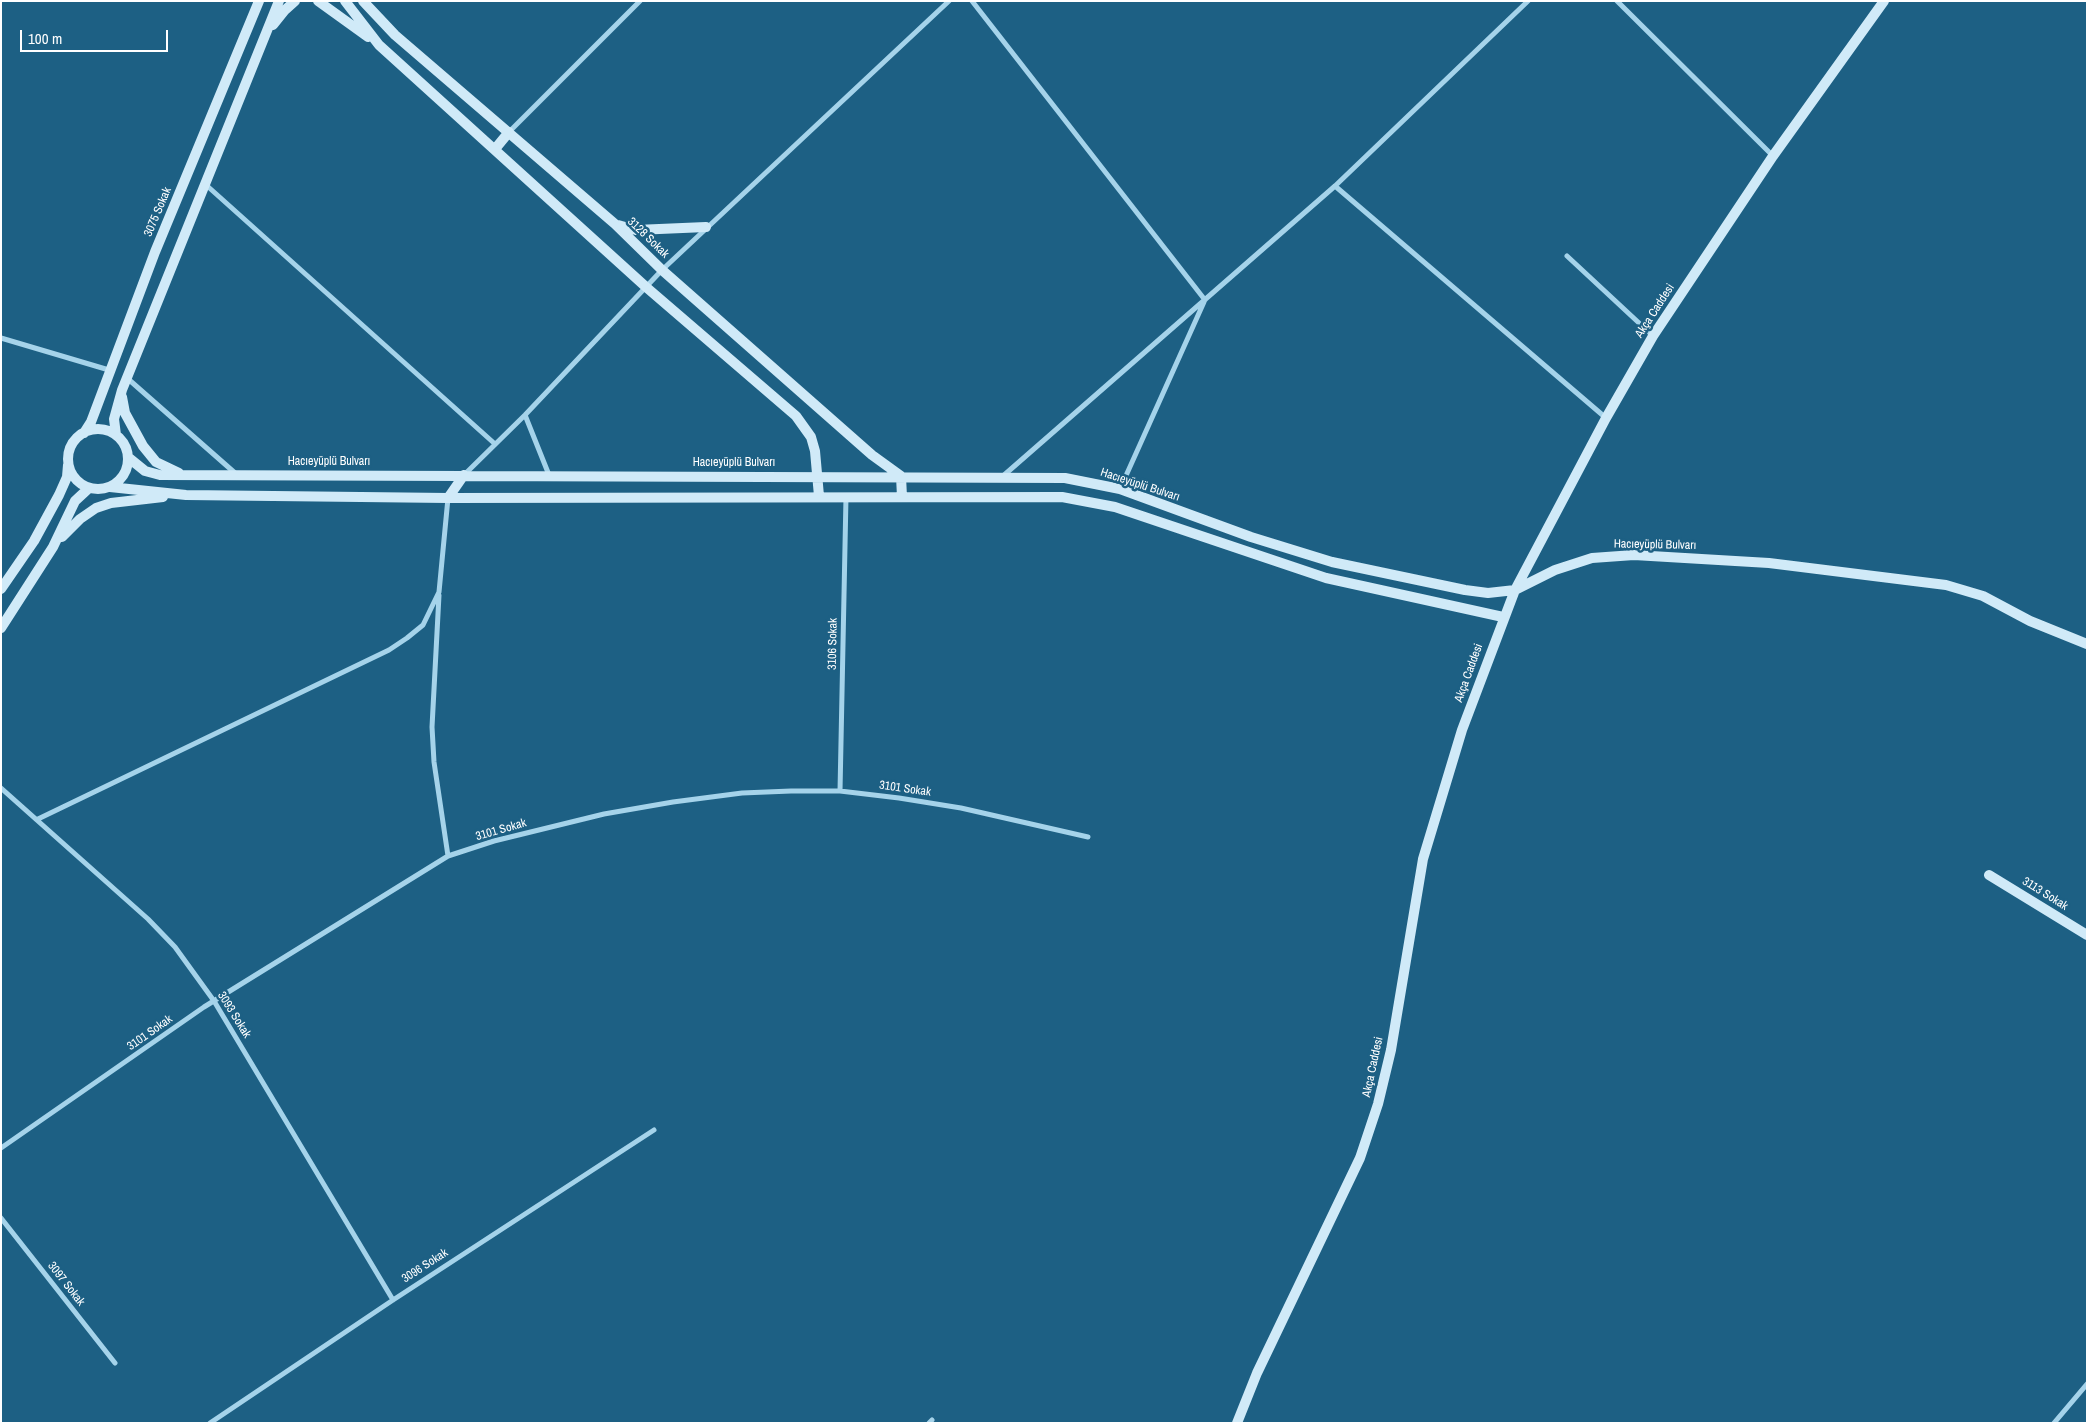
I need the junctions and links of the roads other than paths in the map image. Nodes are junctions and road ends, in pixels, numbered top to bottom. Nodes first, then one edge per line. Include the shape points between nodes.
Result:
1 (252, 1) edge
2 (259, 1) edge
3 (279, 1) edge
4 (295, 1) edge
5 (318, 1) edge
6 (345, 1) edge
7 (364, 1) edge
8 (640, 1) edge
9 (949, 1) edge
10 (972, 1) edge
11 (1528, 1) edge
12 (1617, 1) edge
13 (1884, 1) edge
14 (253, 18) junction
15 (265, 36) junction
16 (379, 45) junction
17 (509, 132) junction
18 (494, 149) junction
19 (1773, 156) junction
20 (205, 184) junction
21 (1335, 186) junction
22 (615, 224) junction
23 (706, 227) junction
24 (1567, 256) dead end
25 (662, 270) junction
26 (646, 287) junction
27 (1205, 300) junction
28 (1653, 336) junction
29 (1, 338) edge
30 (109, 370) junction
31 (126, 378) junction
32 (122, 390) junction
33 (525, 415) junction
34 (1606, 418) junction
35 (84, 434) junction
36 (116, 435) junction
37 (495, 444) junction
38 (129, 458) junction
39 (68, 465) junction
40 (236, 474) junction
41 (192, 475) junction
42 (464, 475) junction
43 (549, 475) junction
44 (818, 476) junction
45 (901, 476) junction
46 (1003, 477) junction
47 (110, 487) junction
48 (89, 488) junction
49 (1120, 489) junction
50 (186, 495) junction
51 (819, 496) junction
52 (846, 497) junction
53 (902, 497) junction
54 (448, 498) junction
55 (53, 548) junction
56 (1332, 562) junction
57 (1326, 578) junction
58 (1, 589) edge
59 (1515, 590) junction
60 (439, 592) junction
61 (1503, 617) junction
62 (1, 628) edge
63 (2087, 644) edge
64 (1, 788) edge
65 (840, 791) junction
66 (38, 819) junction
67 (1088, 837) dead end
68 (448, 856) junction
69 (1989, 875) dead end
70 (2087, 935) edge
71 (214, 1001) junction
72 (654, 1130) dead end
73 (1, 1148) edge
74 (1, 1218) edge
75 (392, 1300) junction
76 (115, 1363) dead end
77 (2087, 1384) edge
78 (210, 1423) edge
79 (1237, 1423) edge
80 (2054, 1423) edge

1 - 14 street
2 - 14 street, 3075 Sokak
3 - 15 street
4 - 15 street
5 - 16 street
6 - 16 street
7 - 17 street, 3128 Sokak via 395,34
8 - 17 street
9 - 23 street
10 - 27 street
11 - 21 street
12 - 19 street
13 - 19 street, Akça Caddesi
14 - 30 street, 3075 Sokak
15 - 20 street
16 - 18 street
17 - 18 street
17 - 22 street, 3128 Sokak
18 - 26 street
19 - 28 street, Akça Caddesi
20 - 31 street
20 - 37 street
21 - 27 street
21 - 34 street
22 - 23 street via 636,230
22 - 25 street, 3128 Sokak
23 - 25 street
24 - 28 street
25 - 26 street
25 - 45 street, 3128 Sokak via 872,455
26 - 33 street
26 - 44 street via 805,426 815,451
27 - 46 street
27 - 49 street
28 - 34 street, Akça Caddesi
29 - 30 street
30 - 35 street, 3075 Sokak
31 - 32 street
31 - 40 street
32 - 36 street via 115,415
32 - 41 street via 122,404 129,423 151,457 170,470
33 - 37 street
33 - 43 street
34 - 59 street, Akça Caddesi
35 - 36 street via 100,430
35 - 39 street via 72,446
36 - 38 street
37 - 42 street
38 - 41 street, Hacıeyüplü Bulvarı via 156,475
38 - 47 street via 124,476
39 - 48 street via 77,480
39 - 58 street via 59,496 34,541
40 - 41 street, Hacıeyüplü Bulvarı
40 - 42 street, Hacıeyüplü Bulvarı
42 - 43 street, Hacıeyüplü Bulvarı
42 - 54 street
43 - 44 street, Hacıeyüplü Bulvarı
44 - 45 street, Hacıeyüplü Bulvarı
44 - 51 street
45 - 46 street, Hacıeyüplü Bulvarı
45 - 53 street
46 - 49 street, Hacıeyüplü Bulvarı via 1066,478
47 - 48 street
47 - 50 street
48 - 55 street via 76,501
49 - 56 street, Hacıeyüplü Bulvarı via 1251,537
50 - 54 street
50 - 55 street via 111,503 96,508 80,518
51 - 52 street
51 - 54 street
52 - 53 street
52 - 65 street, 3106 Sokak
53 - 57 street via 1082,499 1115,507
54 - 60 street
55 - 62 street
56 - 57 street
56 - 59 street, Hacıeyüplü Bulvarı via 1465,590 1488,593
57 - 61 street
59 - 61 street, Akça Caddesi
59 - 63 street, Hacıeyüplü Bulvarı via 1555,570 1592,558 1634,555 1769,563 1946,585 1983,596 2030,621
60 - 66 street via 423,625 389,650
60 - 68 street via 432,727
61 - 79 street, Akça Caddesi via 1462,730 1423,859 1391,1050 1378,1104 1363,1149 1257,1373
64 - 66 street, 3093 Sokak
65 - 67 street, 3101 Sokak via 961,808
65 - 68 street, 3101 Sokak via 742,794 673,802 548,827
66 - 71 street, 3093 Sokak via 168,940
68 - 71 street, 3101 Sokak
69 - 70 street, 3113 Sokak
71 - 73 street, 3101 Sokak
71 - 75 street, 3093 Sokak
72 - 75 street, 3096 Sokak
74 - 76 street, 3097 Sokak
75 - 78 street, 3096 Sokak
77 - 80 street

